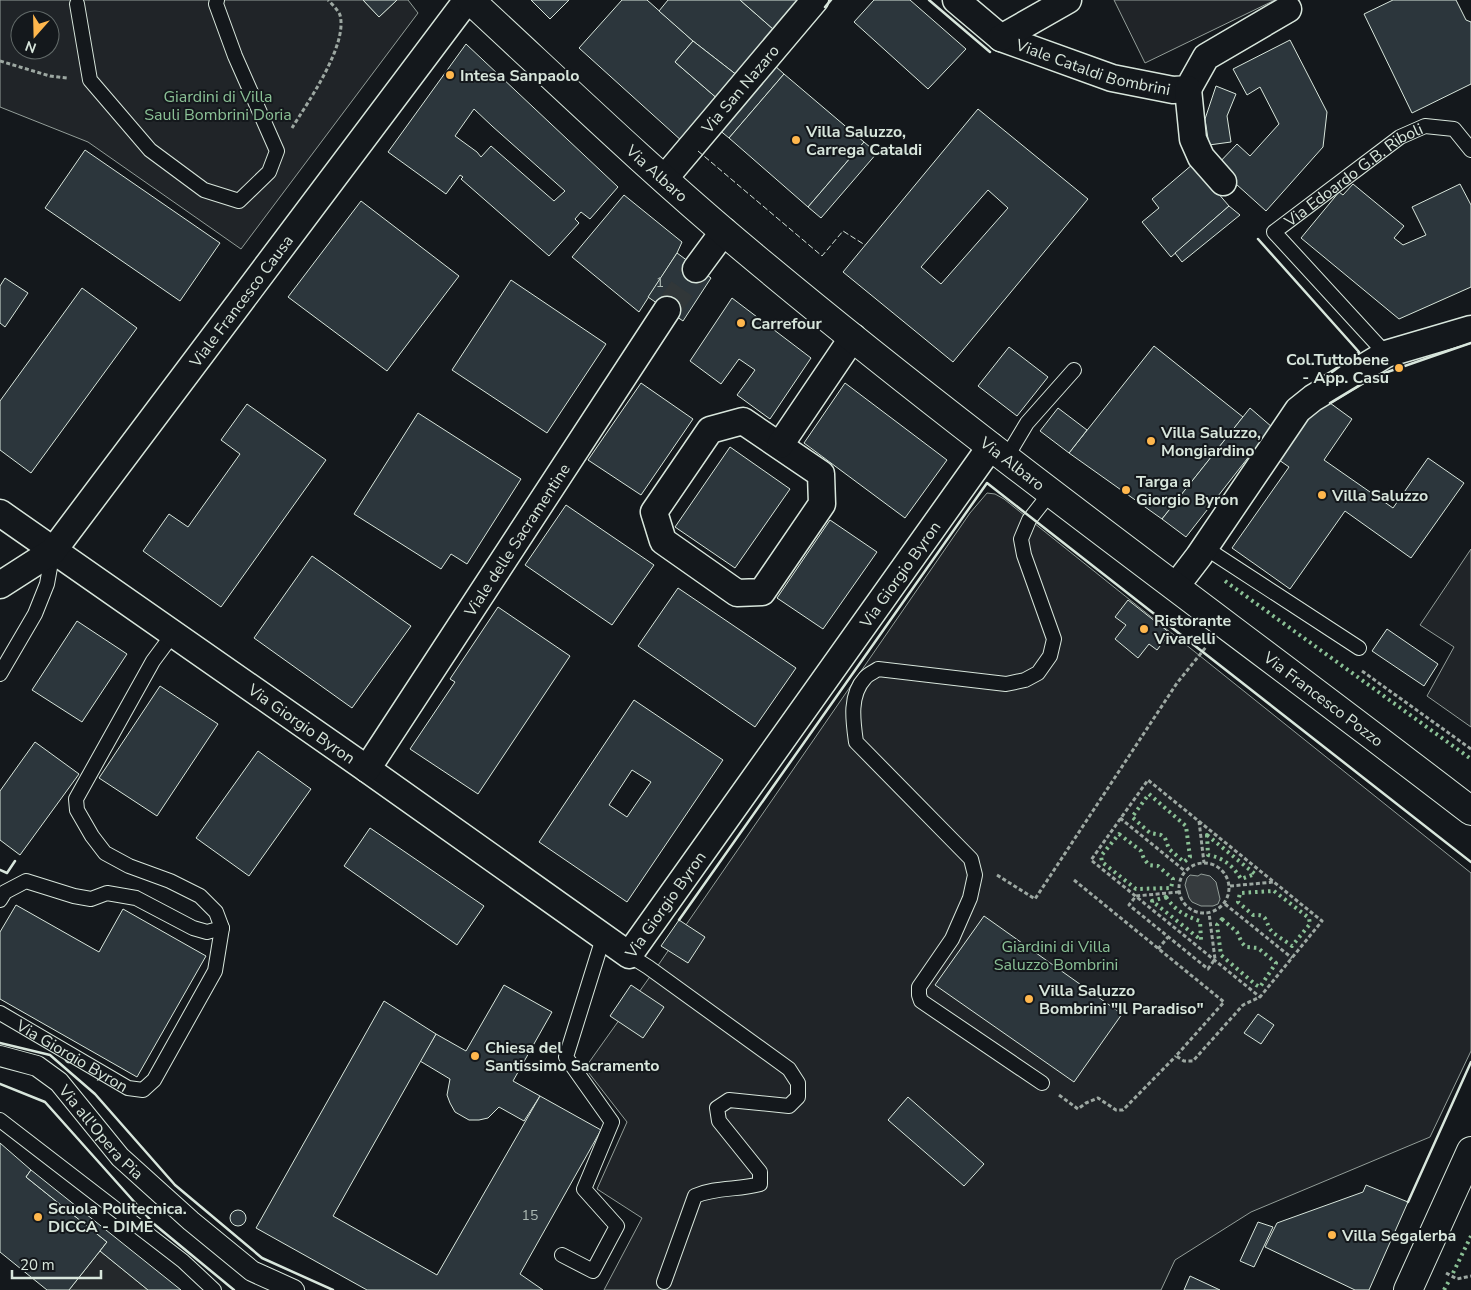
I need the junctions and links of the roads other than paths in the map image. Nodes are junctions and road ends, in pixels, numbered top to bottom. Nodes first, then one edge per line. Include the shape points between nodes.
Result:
1 (217, 0) edge
2 (468, 0) edge
3 (816, 0) edge
4 (956, 0) edge
5 (1068, 0) edge
6 (77, 4) dead end
7 (1288, 9) dead end
8 (1001, 38) junction
9 (1188, 89) junction
10 (1471, 150) edge
11 (664, 179) junction
12 (1223, 182) dead end
13 (724, 231) junction
14 (696, 269) tunnel mouth
15 (668, 310) tunnel mouth
16 (1471, 328) edge
17 (853, 337) junction
18 (1386, 354) junction
19 (1074, 370) dead end
20 (780, 445) junction
21 (999, 452) junction
22 (1051, 492) junction
23 (0, 513) edge
24 (1204, 547) junction
25 (53, 550) junction
26 (0, 585) edge
27 (1176, 586) junction
28 (173, 634) junction
29 (1359, 648) dead end
30 (0, 674) edge
31 (367, 769) junction
32 (1471, 811) edge
33 (0, 900) edge
34 (222, 928) junction
35 (603, 938) junction
36 (629, 955) junction
37 (0, 1013) edge
38 (0, 1056) edge
39 (1042, 1082) road end
40 (0, 1120) edge
41 (1471, 1151) edge
42 (562, 1255) dead end
43 (664, 1282) dead end
44 (214, 1290) edge
45 (294, 1290) edge
46 (1408, 1290) edge

1 - 6 lane via 235,56 277,151 269,172 239,201 204,190 150,150 90,80
2 - 11 main road, Via Albaro
2 - 25 street, Viale Francesco Causa
3 - 11 street, Via San Nazaro
4 - 8 street, Viale Cataldi Bombrini
5 - 8 street, Viale Cataldi Bombrini
7 - 9 street, Viale Cataldi Bombrini via 1206,57
8 - 9 street, Viale Cataldi Bombrini via 1112,78 1173,90
9 - 12 street, Viale Cataldi Bombrini via 1193,139 1201,156
10 - 18 lane, Via Edoardo G.B. Riboli via 1454,129 1424,126 1400,136 1274,232
11 - 13 main road, Via Albaro
13 - 14 street
13 - 17 main road, Via Albaro
15 - 31 street, Viale delle Sacramentine
16 - 18 street
17 - 20 street
17 - 21 main road, Via Albaro
18 - 24 street via 1298,410
19 - 21 lane
20 - 20 street via 821,474 822,504 762,592 737,593 663,541 654,512 710,430 743,421
21 - 22 main road, Via Albaro
21 - 36 street, Via Giorgio Byron
22 - 27 main road, Via Albaro
22 - 39 lane via 1029,520 1022,538 1024,555 1054,640 1050,656 1038,673 1006,684 878,669 865,678 856,695 852,717 856,742 971,859 975,876 970,898 952,939 919,987 921,1001
23 - 25 street, Via Giorgio Byron
24 - 27 street
24 - 29 lane
25 - 26 street, Viale Francesco Causa
25 - 28 street, Via Giorgio Byron
25 - 30 lane via 47,584 35,614
27 - 32 main road, Via Francesco Pozzo
28 - 31 street, Via Giorgio Byron
28 - 34 lane via 153,661 76,799 77,810 105,853 200,896 216,912
31 - 35 street, Via Giorgio Byron
33 - 34 lane via 5,892 26,882 91,899 107,893 136,898 193,928 207,932
34 - 37 lane, Via Giorgio Byron via 215,971 154,1080 143,1090 128,1088
35 - 36 street, Via Giorgio Byron
35 - 42 lane via 566,1057 612,1122 584,1189 617,1226 593,1271
36 - 43 lane via 789,1069 798,1083 798,1097 789,1106 729,1100 717,1108 719,1122 760,1172 760,1184 696,1196
38 - 45 street, Via all'Opera Pia via 37,1066 59,1082 120,1157 190,1221 252,1271
40 - 44 lane via 183,1261
41 - 46 main road

